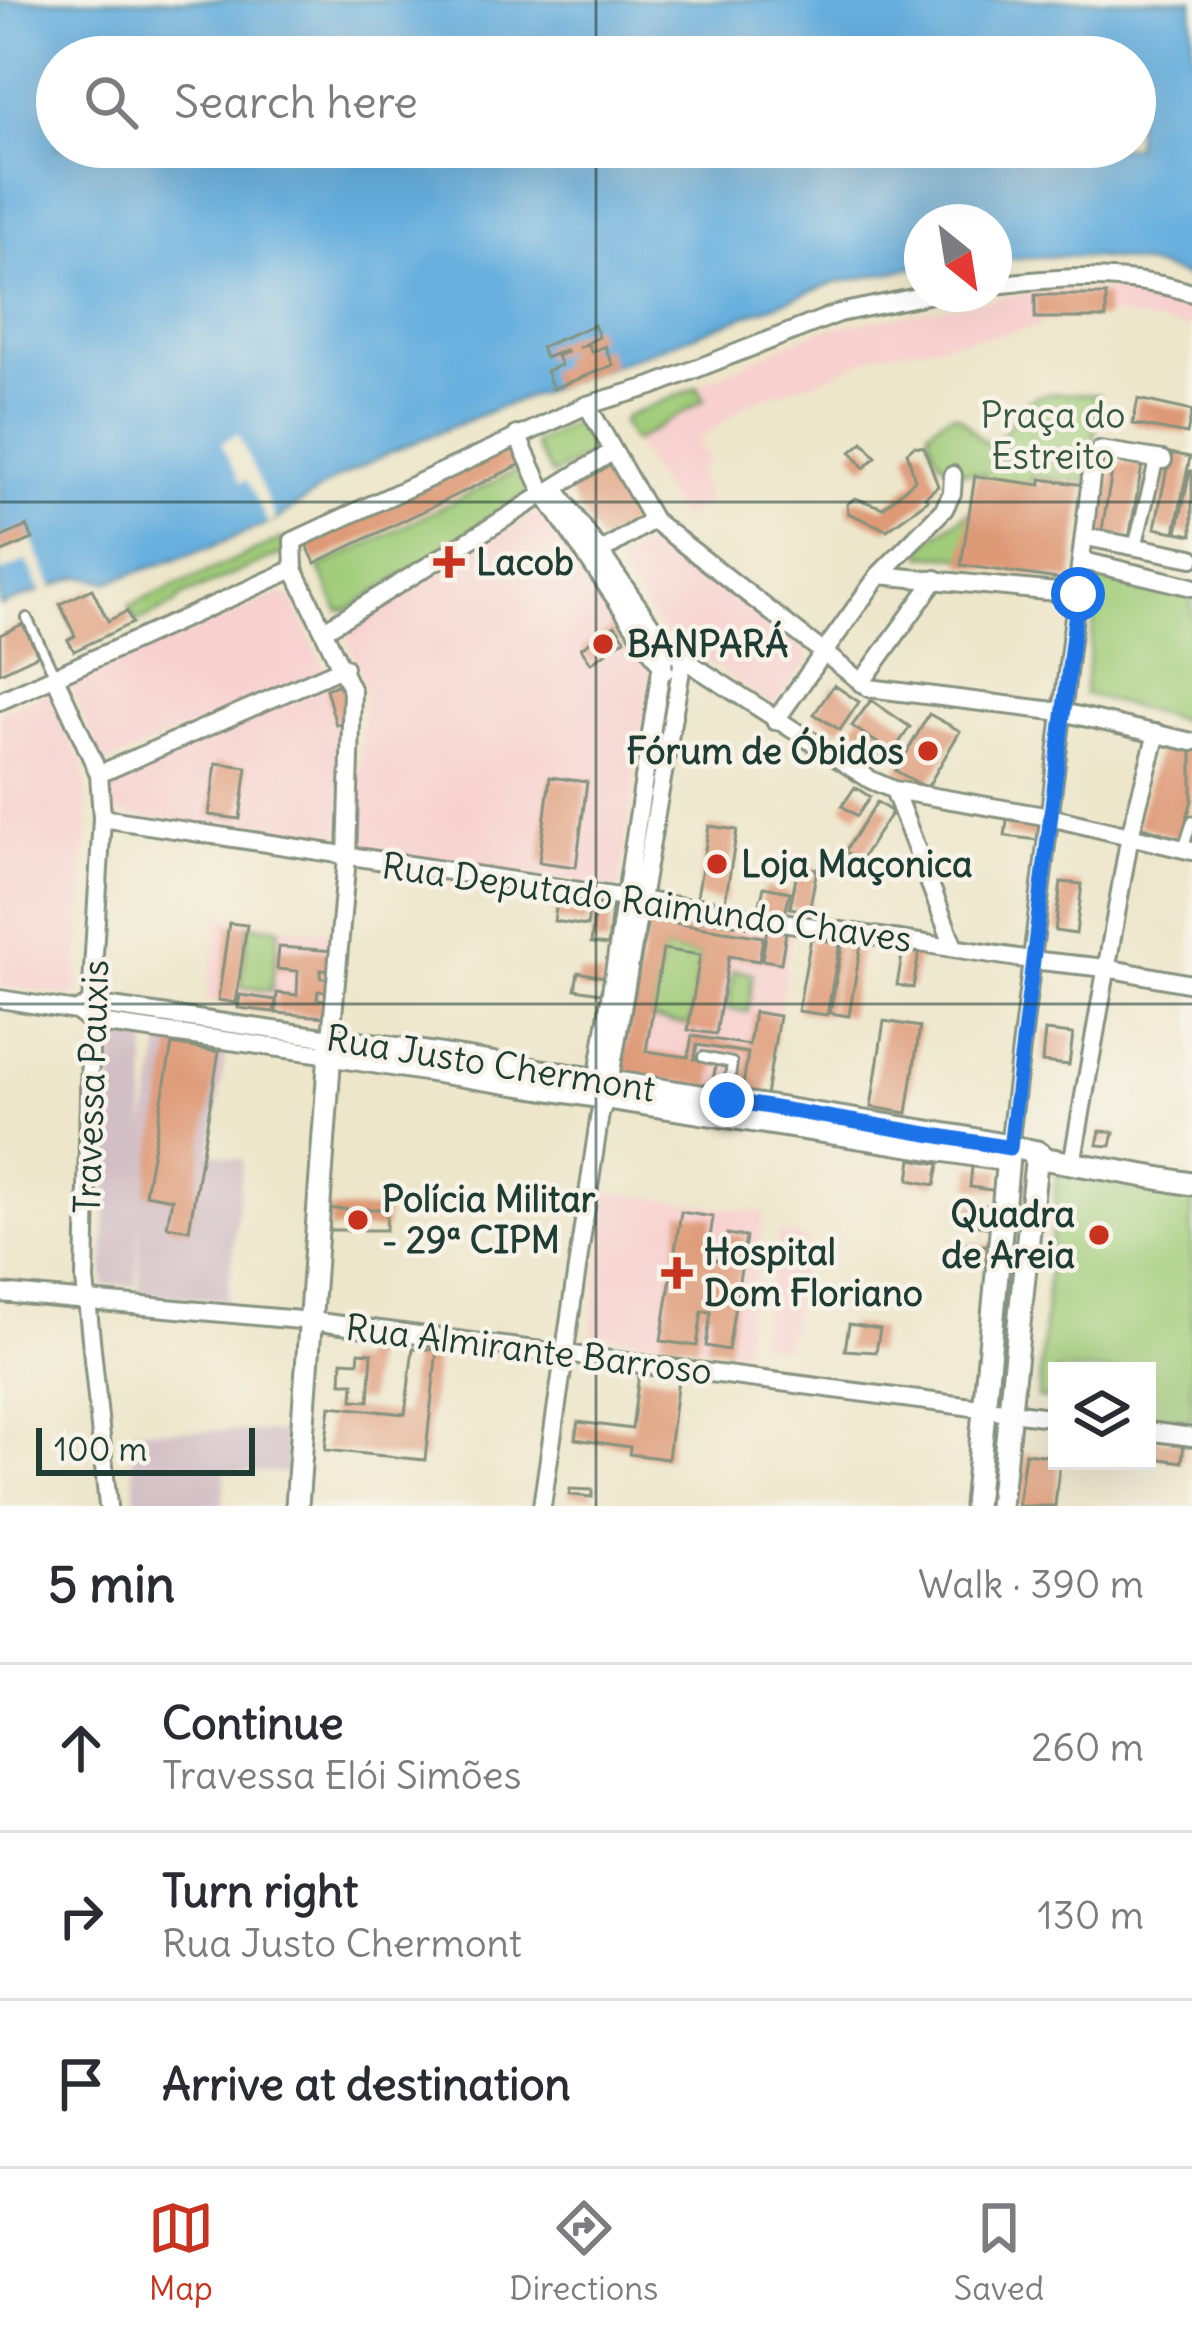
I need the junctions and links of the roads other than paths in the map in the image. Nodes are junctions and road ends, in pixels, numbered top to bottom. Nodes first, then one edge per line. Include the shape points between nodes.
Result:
1 (1012, 284) edge
2 (1192, 292) edge
3 (904, 300) edge
4 (587, 405) junction
5 (517, 435) junction
6 (612, 452) junction
7 (1160, 459) joint
8 (953, 475) dead end
9 (549, 491) junction
10 (653, 520) junction
11 (1086, 537) junction
12 (1135, 547) junction
13 (592, 557) junction
14 (1192, 558) edge
15 (1083, 561) junction
16 (294, 568) junction
17 (879, 575) junction
18 (936, 579) junction
19 (1192, 586) edge
20 (1078, 594) junction
21 (27, 618) dead end
22 (326, 629) junction
23 (823, 654) junction
24 (673, 664) junction
25 (344, 667) junction
26 (55, 677) junction
27 (861, 683) junction
28 (0, 701) edge
29 (1063, 712) junction
30 (775, 721) junction
31 (1157, 733) junction
32 (1192, 742) edge
33 (99, 774) junction
34 (894, 790) junction
35 (1050, 817) junction
36 (102, 818) junction
37 (1192, 821) edge
38 (1130, 835) junction
39 (1188, 850) edge
40 (347, 857) junction
41 (634, 898) junction
42 (954, 947) junction
43 (1030, 960) junction
44 (1106, 968) junction
45 (1192, 984) edge
46 (0, 999) edge
47 (86, 1012) junction
48 (331, 1046) junction
49 (703, 1057) dead end
50 (602, 1094) junction
51 (727, 1100) junction
52 (1009, 1154) junction
53 (1039, 1158) junction
54 (1072, 1164) junction
55 (1192, 1184) edge
56 (0, 1293) edge
57 (87, 1299) junction
58 (311, 1321) junction
59 (562, 1354) junction
60 (986, 1408) junction
61 (1010, 1412) junction
62 (1048, 1417) edge
63 (1156, 1432) edge
64 (1192, 1437) edge
65 (108, 1506) edge
66 (297, 1506) edge
67 (542, 1506) edge
68 (975, 1506) edge
69 (1000, 1506) edge

1 - 2 street via 1112,278
3 - 4 street via 826,317
4 - 5 street
4 - 6 street
5 - 9 street
5 - 16 street via 293,542
6 - 9 street
6 - 10 street
7 - 11 street via 1097,452
7 - 12 street
8 - 17 street via 944,508
9 - 13 street
9 - 22 street
10 - 13 street
10 - 23 street
11 - 12 street
11 - 15 street
12 - 14 street
13 - 24 street
15 - 19 street
15 - 20 street
16 - 22 street
16 - 26 street
17 - 18 street
17 - 23 street
18 - 20 street
18 - 27 street
20 - 29 street
21 - 26 lane
22 - 25 street
23 - 27 street
23 - 30 street
24 - 30 street via 706,673
24 - 41 street
25 - 33 street
25 - 40 street via 354,721
26 - 28 street
26 - 33 street, Travessa Pauxis
27 - 29 street via 874,691
29 - 31 street
29 - 35 street
30 - 34 street
31 - 32 street
31 - 38 street
33 - 36 street, Travessa Pauxis
34 - 35 street
34 - 42 street
35 - 38 street
35 - 43 street
36 - 40 street, Rua Deputado Raimundo Chaves
36 - 47 street, Travessa Pauxis
37 - 39 lane
38 - 39 street
38 - 44 street
40 - 41 street, Rua Deputado Raimundo Chaves
40 - 48 street
41 - 42 street, Rua Deputado Raimundo Chaves
41 - 50 street
42 - 43 street, Rua Deputado Raimundo Chaves
43 - 44 street, Rua Deputado Raimundo Chaves
43 - 52 street
44 - 45 street, Rua Deputado Raimundo Chaves
44 - 54 street
46 - 47 street, Rua Justo Chermont
47 - 48 street, Rua Justo Chermont
47 - 57 street, Travessa Pauxis
48 - 50 street, Rua Justo Chermont
48 - 58 street
49 - 51 lane via 732,1063
50 - 51 street, Rua Justo Chermont
50 - 52 street, Rua Justo Chermont
50 - 59 street
51 - 52 street, Rua Justo Chermont
52 - 53 street, Rua Justo Chermont
52 - 60 street
53 - 54 street, Rua Justo Chermont
53 - 61 street
54 - 55 street, Rua Justo Chermont
56 - 57 street, Rua Almirante Barroso
57 - 58 street, Rua Almirante Barroso
57 - 65 street, Travessa Pauxis
58 - 59 street, Rua Almirante Barroso
58 - 66 street
59 - 60 street, Rua Almirante Barroso
59 - 67 street
60 - 61 street, Rua Almirante Barroso
60 - 68 street
61 - 62 street, Rua Almirante Barroso
61 - 69 street
63 - 64 street

